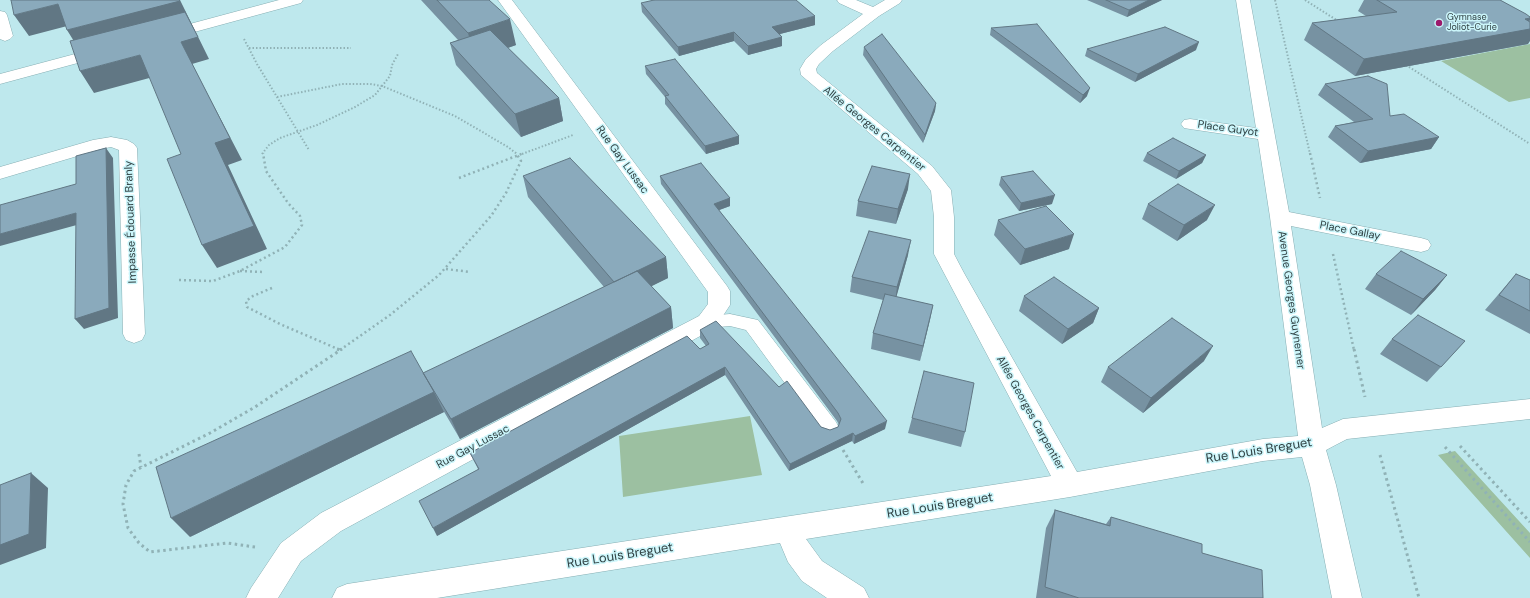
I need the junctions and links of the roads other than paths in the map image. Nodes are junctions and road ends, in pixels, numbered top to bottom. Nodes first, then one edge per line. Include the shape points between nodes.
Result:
1 (296, 0) edge
2 (504, 0) edge
3 (844, 0) edge
4 (895, 0) edge
5 (1243, 0) edge
6 (874, 13) junction
7 (0, 15) edge
8 (5, 36) dead end
9 (151, 39) edge
10 (121, 47) edge
11 (0, 80) edge
12 (1190, 124) dead end
13 (1265, 135) junction
14 (0, 174) edge
15 (1280, 217) junction
16 (1421, 245) dead end
17 (708, 322) junction
18 (134, 334) dead end
19 (1530, 409) edge
20 (830, 428) edge
21 (1312, 445) junction
22 (1070, 485) junction
23 (788, 530) junction
24 (261, 598) edge
25 (347, 598) edge
26 (854, 598) edge
27 (1347, 598) edge

1 - 9 street
2 - 17 street, Rue Gay Lussac via 719,291 719,305
3 - 6 street
4 - 6 street, Allée Georges Carpentier
5 - 13 street, Avenue Georges Guynemer
6 - 22 street, Allée Georges Carpentier via 812,62 808,69 809,75 925,170 941,190 944,254
7 - 8 street
10 - 11 street
12 - 13 street, Place Guyot
13 - 15 street, Avenue Georges Guynemer
14 - 18 street, Impasse Édouard Branly via 99,144 112,142 128,148
15 - 16 street, Place Gallay
15 - 21 street, Avenue Georges Guynemer
17 - 20 lane, Rue Gay Lussac via 730,320 752,325
17 - 24 street, Rue Gay Lussac via 331,522 291,552
19 - 21 street, Rue Louis Breguet via 1343,430
21 - 22 street, Rue Louis Breguet via 1263,450
21 - 27 street, Avenue Georges Guynemer
22 - 23 street, Rue Louis Breguet
23 - 25 street, Rue Louis Breguet
23 - 26 street via 798,553 812,571

